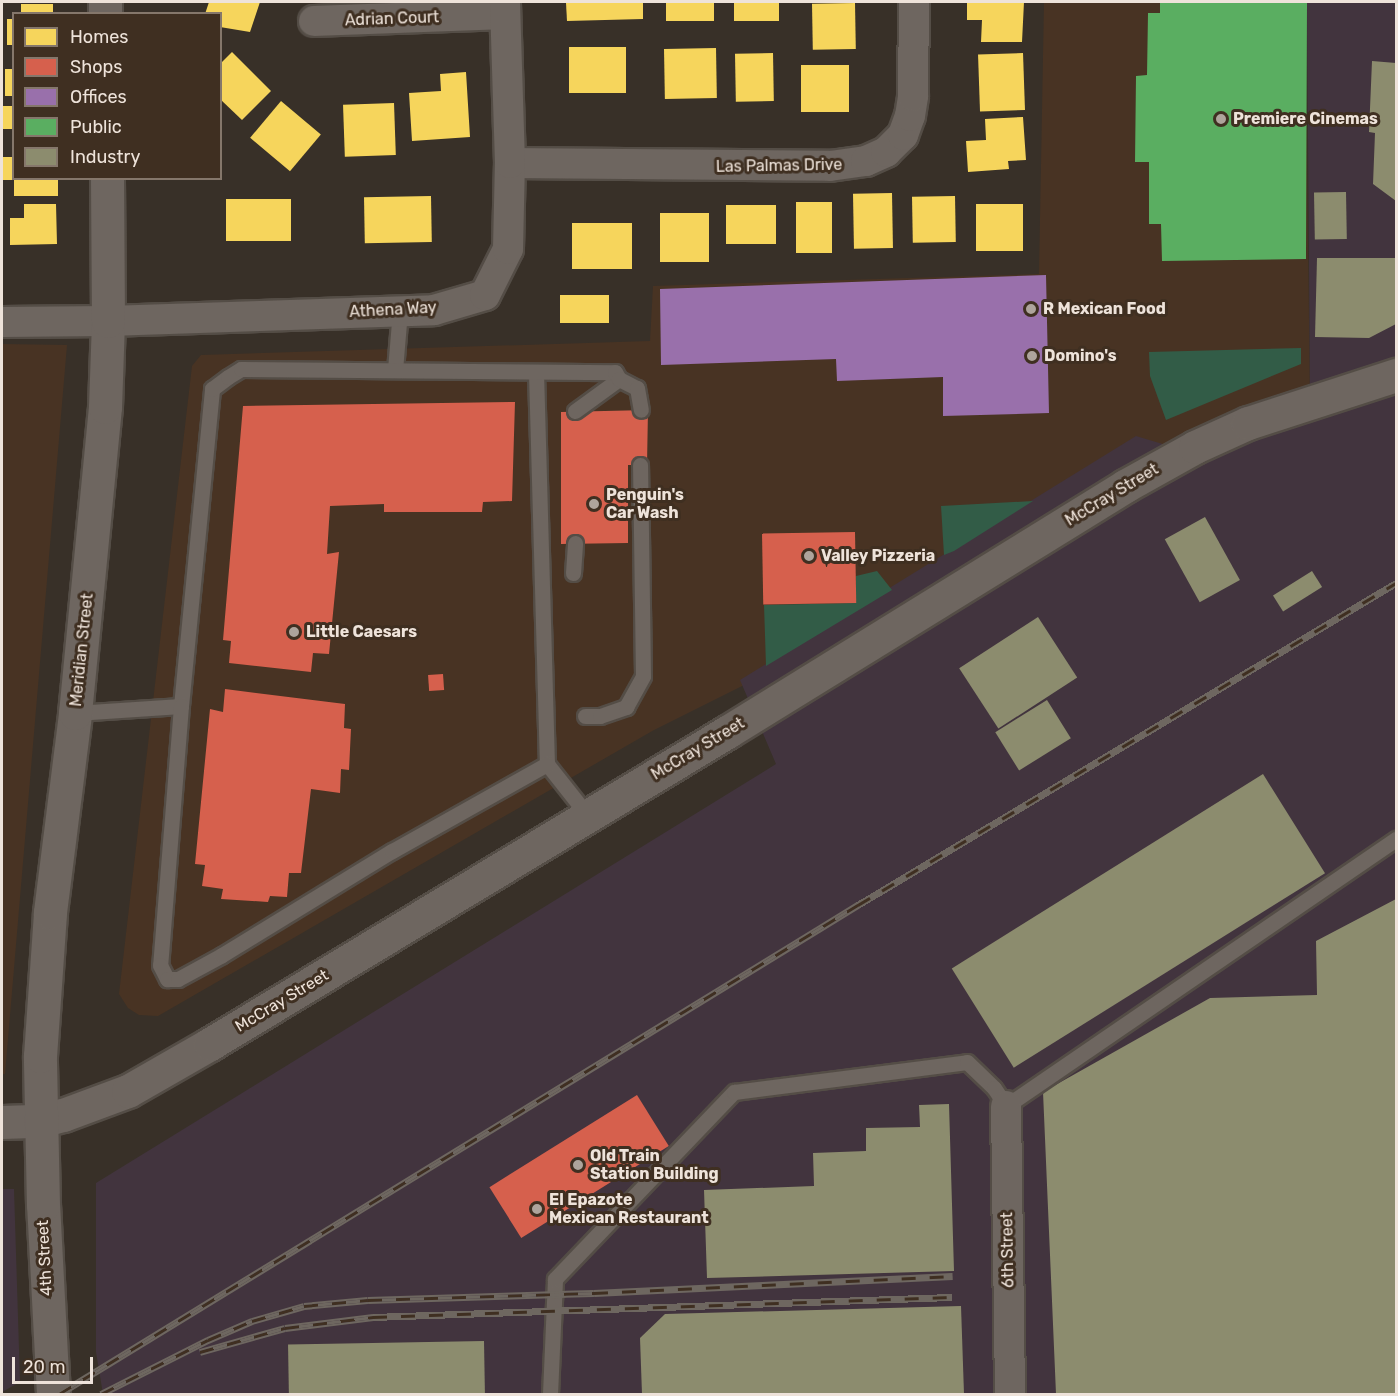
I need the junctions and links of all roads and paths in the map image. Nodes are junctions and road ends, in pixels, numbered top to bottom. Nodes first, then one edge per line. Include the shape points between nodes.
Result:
1 (914, 2) edge
2 (505, 8) edge
3 (314, 21) dead end
4 (510, 163) junction
5 (107, 180) edge
6 (400, 311) junction
7 (108, 321) junction
8 (2, 322) edge
9 (395, 370) junction
10 (536, 372) junction
11 (1396, 375) edge
12 (619, 379) junction
13 (641, 410) dead end
14 (575, 411) dead end
15 (640, 465) dead end
16 (575, 543) dead end
17 (573, 573) dead end
18 (181, 706) junction
19 (75, 713) junction
20 (585, 716) dead end
21 (548, 764) junction
22 (588, 816) junction
23 (1396, 839) edge
24 (1006, 1106) junction
25 (40, 1121) junction
26 (2, 1122) edge
27 (53, 1395) edge
28 (549, 1395) edge
29 (1010, 1395) edge

1 - 4 street, Las Palmas Drive via 910,116 903,135 886,152 866,161 830,166
2 - 3 street, Adrian Court
2 - 4 street, Athena Way
4 - 6 street, Athena Way via 508,249 486,295 434,310
5 - 7 street, Meridian Street
6 - 7 street, Athena Way
6 - 9 lane
7 - 8 street, Athena Way
7 - 19 street, Meridian Street via 105,407
9 - 10 lane
9 - 18 lane via 241,369 212,389
10 - 12 lane via 615,372
10 - 21 lane
11 - 22 street, McCray Street via 1248,423 1195,447 1125,486
12 - 13 lane via 637,388
12 - 14 lane
15 - 20 lane via 643,676 626,707 600,716
16 - 17 lane
18 - 19 lane
18 - 21 lane via 160,965 167,979 178,979 222,955 392,851
19 - 25 street, Meridian Street via 44,973
21 - 22 lane
22 - 25 street, McCray Street via 128,1091
23 - 24 lane
24 - 28 lane via 967,1062 734,1092 555,1279
24 - 29 street, 6th Street
25 - 26 street, McCray Street
25 - 27 street, 4th Street

